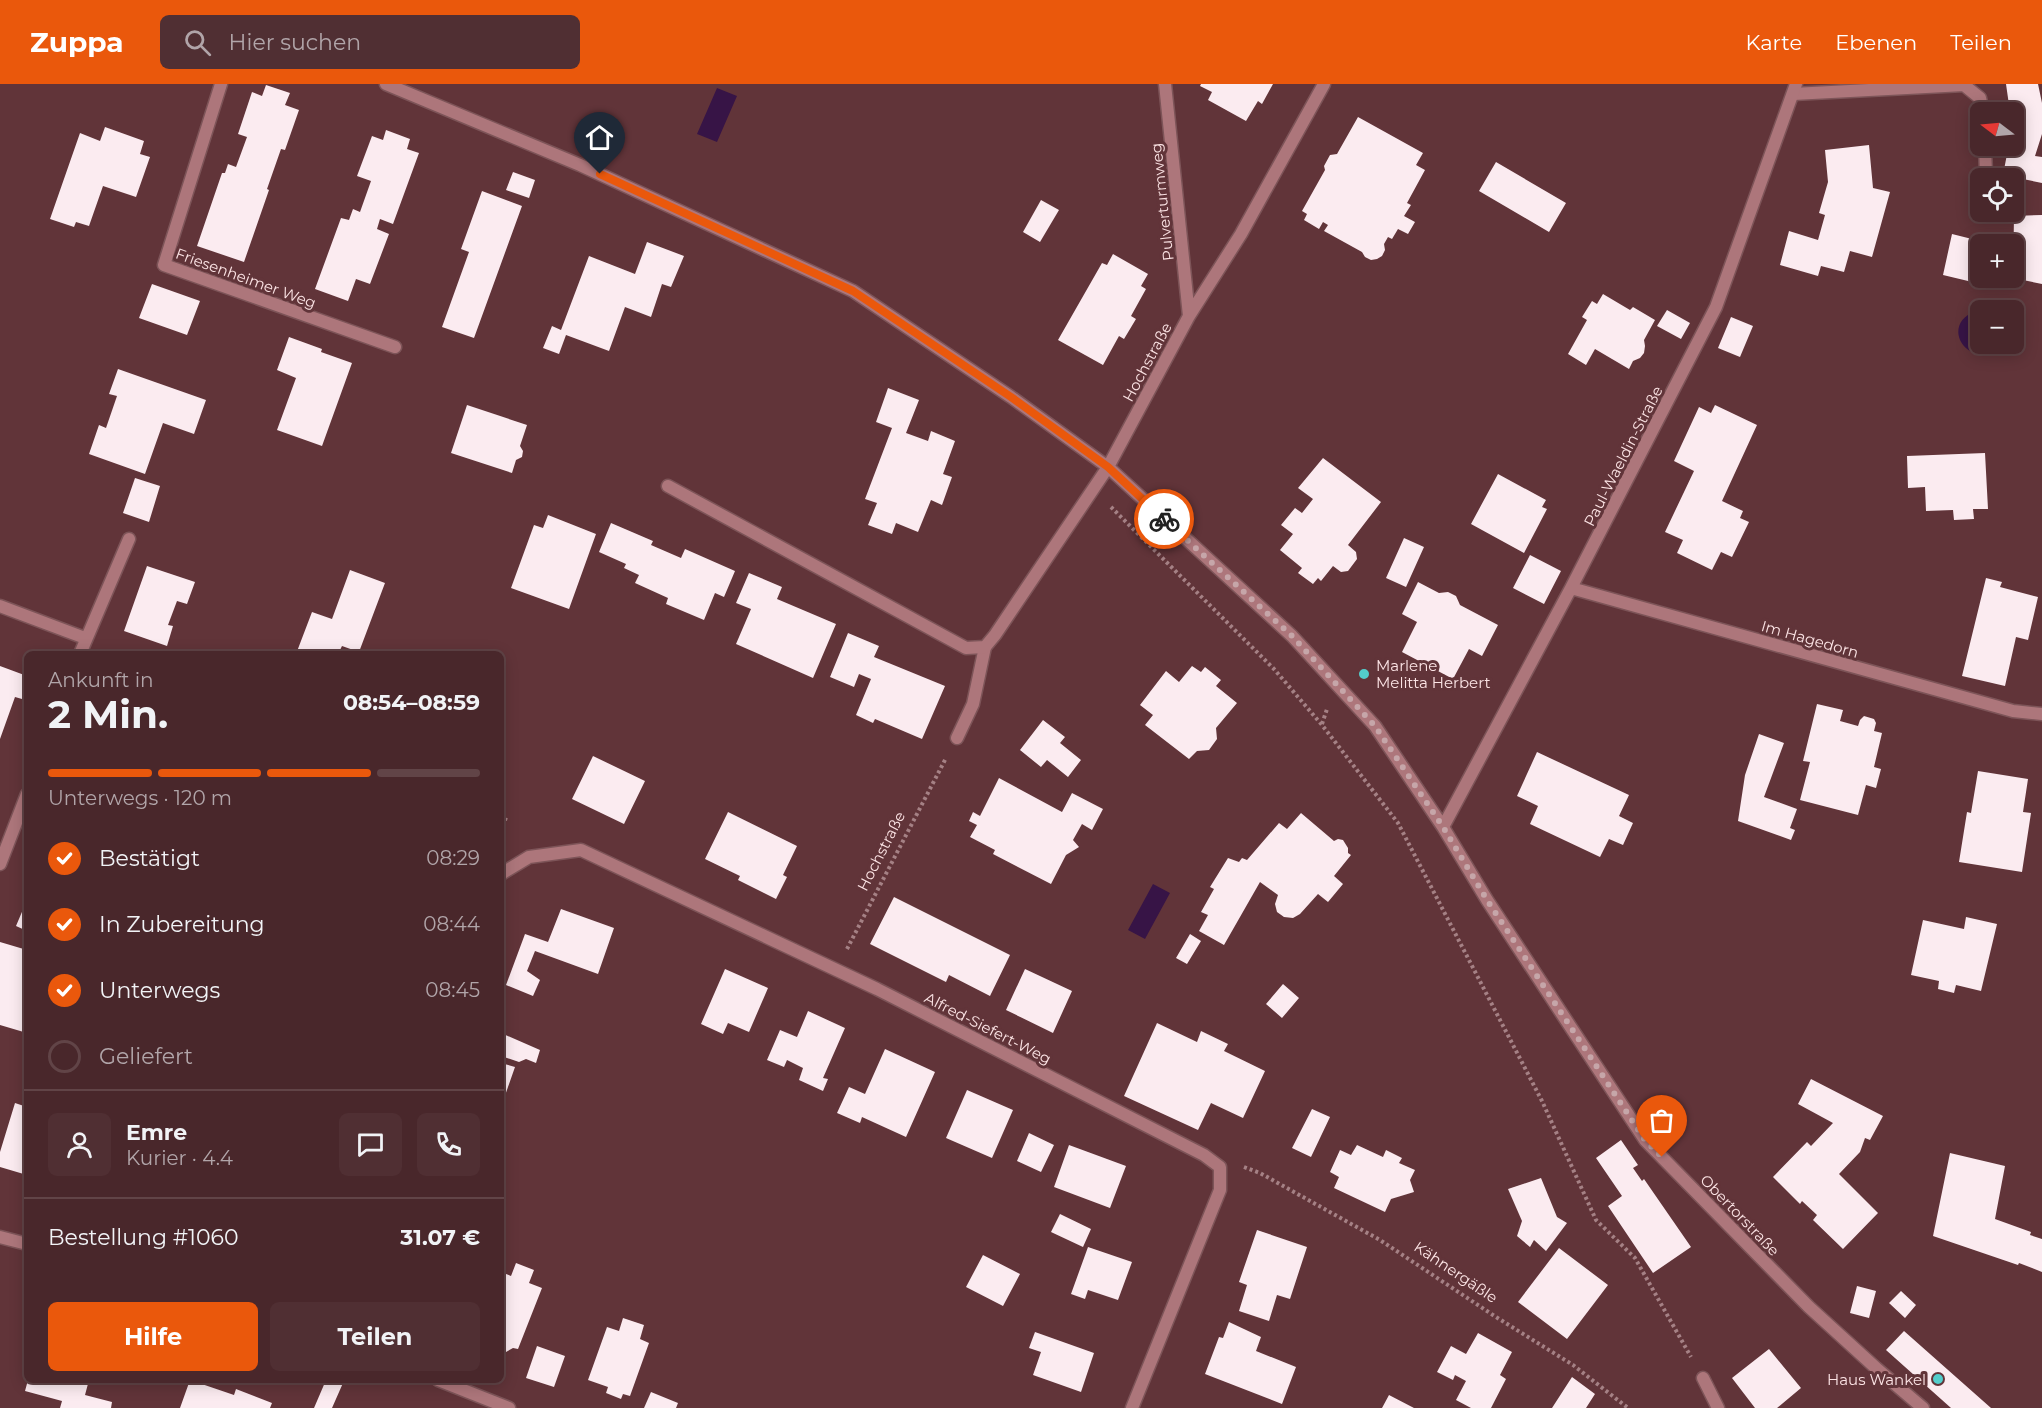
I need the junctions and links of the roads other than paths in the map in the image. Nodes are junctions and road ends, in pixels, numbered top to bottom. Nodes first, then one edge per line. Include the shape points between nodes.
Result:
1 (221, 84) edge
2 (386, 84) edge
3 (1165, 84) edge
4 (1324, 84) edge
5 (1794, 89) edge
6 (1981, 102) edge
7 (1189, 316) junction
8 (395, 347) dead end
9 (1108, 467) junction
10 (668, 486) dead end
11 (129, 539) dead end
12 (1571, 588) junction
13 (0, 606) edge
14 (86, 639) junction
15 (985, 647) junction
16 (81, 651) edge
17 (2042, 714) edge
18 (957, 738) dead end
19 (24, 802) edge
20 (1443, 827) junction
21 (0, 864) edge
22 (504, 872) edge
23 (0, 1237) edge
24 (24, 1243) edge
25 (1703, 1378) road end
26 (446, 1383) edge
27 (509, 1408) edge
28 (1132, 1408) edge
29 (1718, 1408) edge
30 (1923, 1408) edge

1 - 8 street, Friesenheimer Weg via 164,265
2 - 9 street via 580,165 853,291
3 - 7 street, Pulverturmweg
4 - 7 street, Hochstraße via 1241,234
5 - 6 street via 1964,85
5 - 12 street, Paul-Waeldin-Straße via 1716,307
7 - 9 street, Hochstraße
9 - 15 street, Hochstraße
9 - 20 street, Obertorstraße via 1292,636 1375,726
10 - 15 street via 966,648
11 - 14 street
12 - 17 street, Im Hagedorn via 2013,711
12 - 20 street, Paul-Waeldin-Straße
13 - 14 street
14 - 16 street
15 - 18 street, Hochstraße via 973,704
19 - 21 street
20 - 30 street, Obertorstraße via 1645,1140 1809,1306
22 - 28 street, Alfred-Siefert-Weg via 529,857 581,850 877,989 1204,1155 1220,1167 1220,1190
23 - 24 street
25 - 29 street
26 - 27 street

